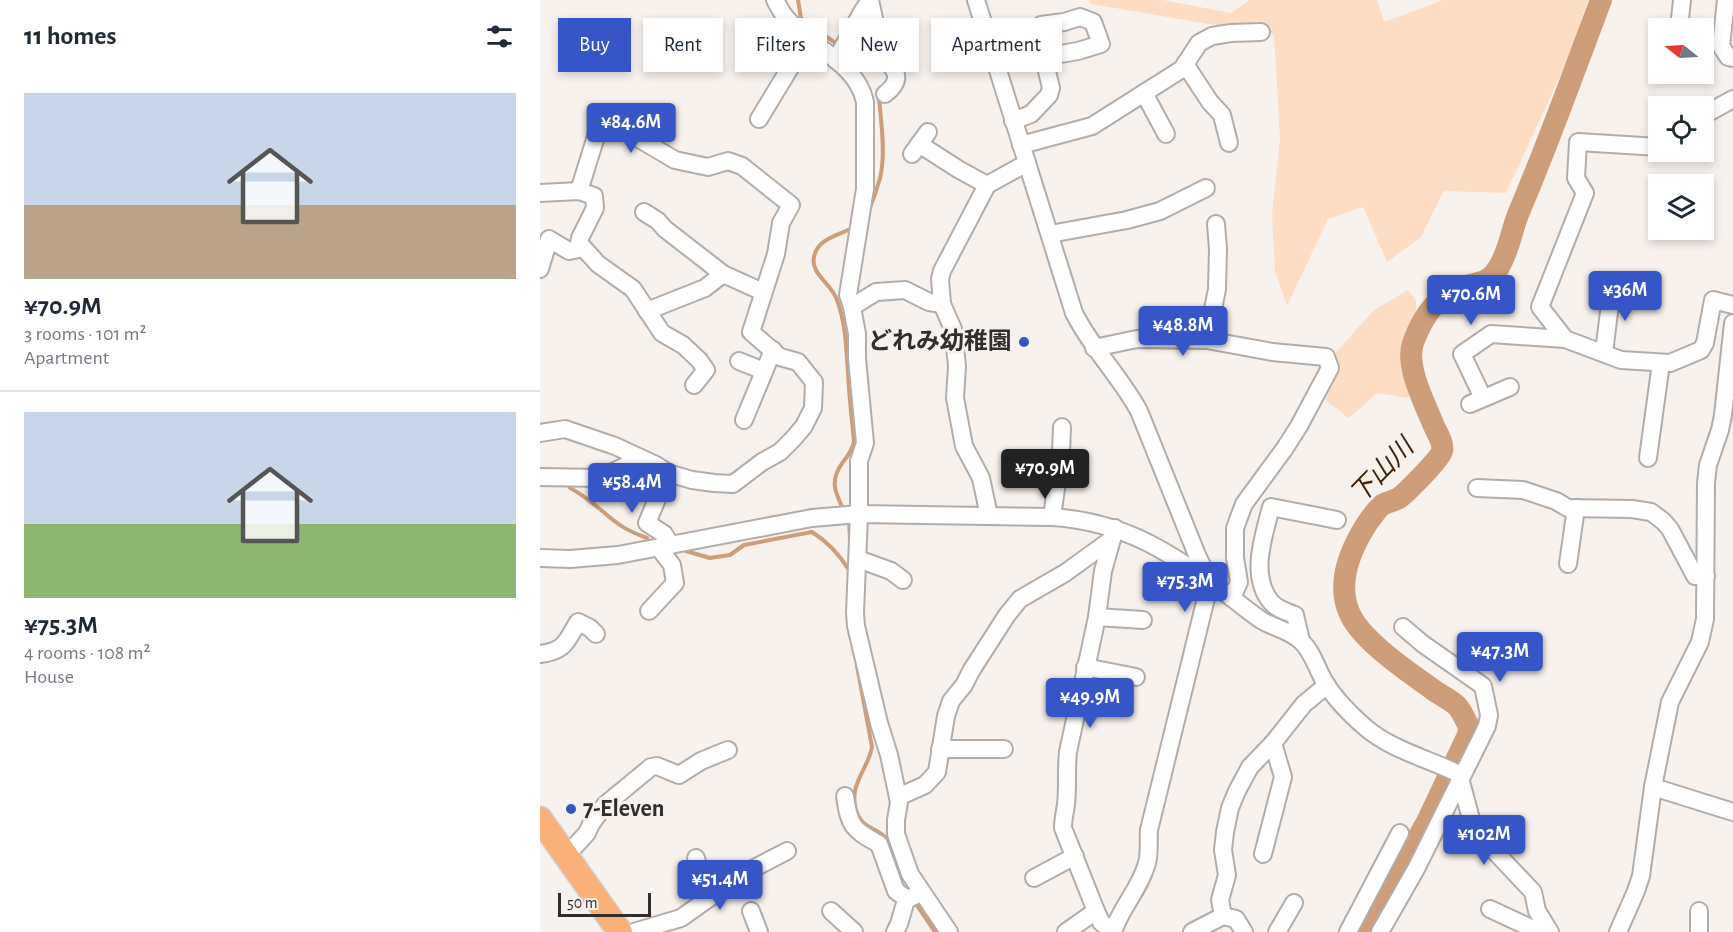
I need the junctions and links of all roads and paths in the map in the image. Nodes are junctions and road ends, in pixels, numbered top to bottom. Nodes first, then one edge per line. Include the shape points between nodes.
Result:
1 (775, 0) edge
2 (976, 0) edge
3 (1682, 0) edge
4 (1726, 0) edge
5 (864, 3) edge
6 (786, 18) edge
7 (857, 18) edge
8 (1679, 18) edge
9 (1261, 32) dead end
10 (1733, 58) edge
11 (1185, 64) junction
12 (787, 72) edge
13 (852, 72) edge
14 (1047, 72) edge
15 (1144, 93) junction
16 (885, 94) dead end
17 (1733, 99) edge
18 (1714, 109) edge
19 (759, 119) dead end
20 (1013, 121) junction
21 (1166, 134) dead end
22 (920, 143) dead end
23 (1229, 143) dead end
24 (1021, 145) junction
25 (1648, 146) edge
26 (1027, 163) junction
27 (987, 185) junction
28 (1206, 188) dead end
29 (579, 190) junction
30 (540, 193) edge
31 (644, 212) dead end
32 (1216, 224) dead end
33 (1050, 234) junction
34 (583, 248) junction
35 (540, 269) edge
36 (723, 274) junction
37 (1612, 287) dead end
38 (763, 292) junction
39 (942, 304) junction
40 (1733, 305) edge
41 (852, 307) junction
42 (647, 311) junction
43 (1733, 329) edge
44 (1565, 339) junction
45 (1207, 340) junction
46 (1094, 348) junction
47 (773, 350) junction
48 (1604, 353) junction
49 (739, 361) dead end
50 (1661, 363) junction
51 (764, 371) junction
52 (694, 385) dead end
53 (1510, 387) dead end
54 (744, 420) dead end
55 (1062, 427) dead end
56 (540, 433) edge
57 (1648, 458) dead end
58 (640, 459) junction
59 (668, 473) junction
60 (540, 477) edge
61 (1477, 488) dead end
62 (1576, 508) junction
63 (852, 515) junction
64 (989, 516) junction
65 (1052, 517) junction
66 (1337, 520) dead end
67 (1114, 533) junction
68 (665, 546) junction
69 (540, 558) edge
70 (858, 559) junction
71 (1568, 564) dead end
72 (1706, 576) junction
73 (903, 580) dead end
74 (1210, 582) junction
75 (1232, 598) junction
76 (650, 611) dead end
77 (1097, 617) junction
78 (1143, 620) dead end
79 (1403, 627) dead end
80 (596, 634) dead end
81 (1301, 641) junction
82 (540, 654) edge
83 (1085, 667) junction
84 (1136, 677) dead end
85 (1327, 685) junction
86 (1273, 743) junction
87 (940, 749) junction
88 (728, 750) dead end
89 (1004, 750) dead end
90 (1460, 777) junction
91 (1653, 788) junction
92 (845, 796) dead end
93 (898, 797) junction
94 (1733, 812) edge
95 (540, 819) edge
96 (1400, 833) dead end
97 (787, 851) dead end
98 (1263, 854) dead end
99 (566, 856) junction
100 (1075, 856) junction
101 (696, 858) dead end
102 (1034, 878) dead end
103 (713, 895) junction
104 (913, 897) junction
105 (1294, 903) dead end
106 (1490, 909) dead end
107 (1096, 910) junction
108 (751, 911) dead end
109 (831, 911) dead end
110 (1699, 911) dead end
111 (1223, 916) junction
112 (1548, 930) edge
113 (620, 932) edge
114 (634, 932) edge
115 (759, 932) edge
116 (854, 932) edge
117 (895, 932) edge
118 (949, 932) edge
119 (1066, 932) edge
120 (1113, 932) edge
121 (1192, 932) edge
122 (1244, 932) edge
123 (1277, 932) edge
124 (1348, 932) edge
125 (1380, 932) edge
126 (1618, 932) edge
127 (1699, 932) edge

1 - 6 street
2 - 20 street
3 - 8 street
4 - 10 street via 1721,46
5 - 7 street
5 - 16 street via 878,37 878,55 896,72 895,82
9 - 11 street via 1212,36 1199,43
11 - 15 street
11 - 23 street via 1222,116
12 - 19 street
13 - 41 street via 865,102 867,159 848,295
14 - 20 street via 1052,88 1048,95 1031,114
15 - 21 street
15 - 24 street via 1092,126
17 - 18 street
20 - 24 street
22 - 27 street
24 - 26 street
25 - 44 street via 1578,142 1576,178 1585,193 1540,307
26 - 27 street
26 - 33 street
27 - 39 street via 942,271
28 - 33 street via 1160,211
29 - 30 street
29 - 34 street via 594,196 595,208 579,238
29 - 38 street via 603,114 675,160 708,167 728,162 742,166 791,205 781,223
31 - 36 street
32 - 45 street via 1217,289
33 - 46 street via 1074,313
34 - 35 street via 569,251 549,239
34 - 42 street via 633,289
36 - 38 street
36 - 42 street via 705,288
37 - 48 street
38 - 47 street via 752,332
39 - 41 street via 905,290 876,292
39 - 64 street via 953,329 955,398 964,446 981,478
40 - 50 street via 1713,300 1701,350
41 - 63 street via 865,443
42 - 52 street via 662,333 682,345 706,370
43 - 72 street via 1723,415 1707,474
44 - 48 street
44 - 53 street via 1491,334 1462,354 1477,401
45 - 46 street via 1137,339
45 - 75 street via 1326,357 1330,368 1290,441 1244,504 1235,528 1239,582
46 - 74 street via 1139,411
47 - 51 street
47 - 59 street via 780,357 798,362 814,382 813,408 793,439 733,484
48 - 50 street via 1621,360
49 - 51 street
50 - 57 street
51 - 54 street
55 - 65 street
56 - 58 street via 565,429
58 - 59 street
58 - 60 street via 600,478
59 - 68 street via 647,523 664,534
61 - 62 street via 1523,490
62 - 71 street
62 - 72 street via 1651,512 1670,530 1695,576
63 - 64 street
63 - 68 street via 812,518
63 - 70 street
64 - 65 street
65 - 67 street via 1077,518
66 - 81 street via 1271,507 1259,572 1270,601 1295,615
67 - 74 street via 1141,539 1174,556
67 - 77 street via 1103,571
67 - 87 street via 1065,573 1020,599 1006,615 951,702
68 - 69 street via 593,558
68 - 76 street via 675,583
70 - 73 street via 891,571
70 - 93 street via 856,626
72 - 91 street via 1700,642 1670,702
74 - 75 street
74 - 120 street via 1149,830 1148,861 1139,884 1117,917
75 - 81 street via 1261,620
77 - 78 street
77 - 83 street
79 - 90 street via 1483,686 1489,715 1487,726
80 - 82 street via 578,622 561,649
81 - 85 street
83 - 84 street
83 - 100 street via 1068,752 1063,822
85 - 86 street via 1304,704
85 - 90 street via 1366,729
86 - 98 street via 1283,777
86 - 111 street via 1250,767 1230,808 1223,850 1227,875 1220,900
87 - 89 street
87 - 93 street via 932,780
88 - 99 street via 679,775 651,767 605,806
90 - 112 street via 1471,819 1484,840 1533,892 1537,911
90 - 125 street via 1416,869
91 - 94 street
91 - 126 street via 1641,876
92 - 104 street via 852,826 879,844 896,891
93 - 104 street via 896,834 910,874
95 - 99 highway
96 - 124 street
97 - 103 street
99 - 113 highway
100 - 102 street
100 - 107 street
101 - 103 street via 700,874
103 - 114 street via 681,918
104 - 117 street
104 - 118 street
105 - 123 street
106 - 112 street via 1535,930
107 - 119 street
107 - 120 street via 1101,922
108 - 115 street
109 - 116 street
110 - 127 street
111 - 121 street
111 - 122 street via 1236,920

